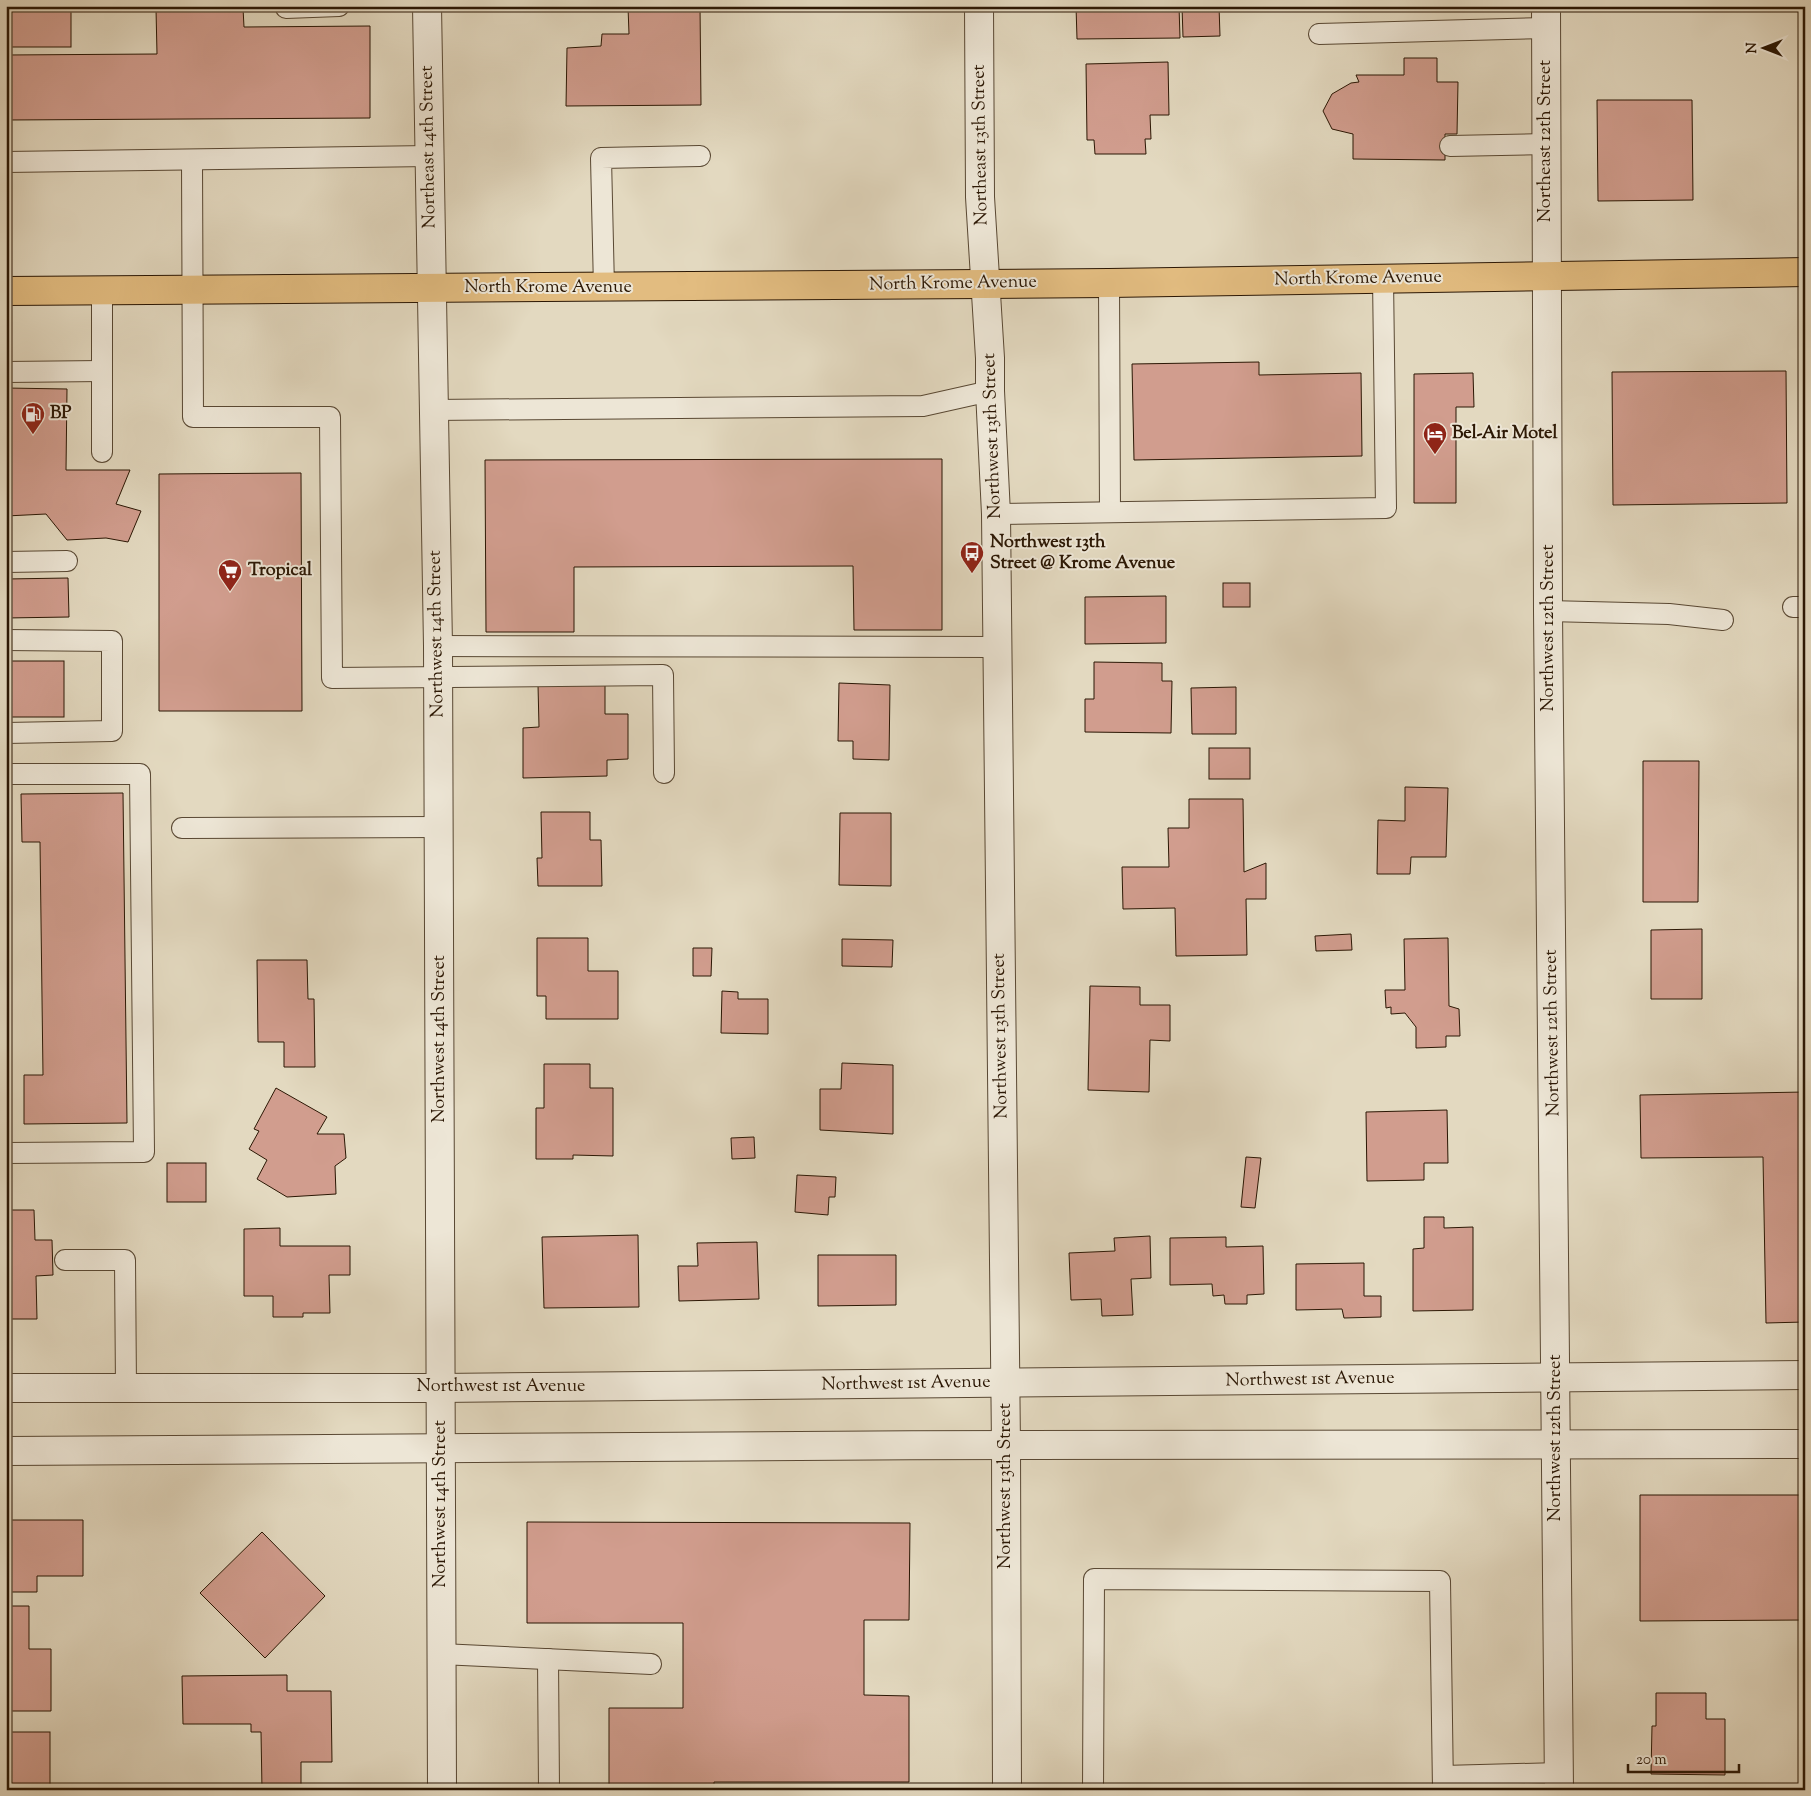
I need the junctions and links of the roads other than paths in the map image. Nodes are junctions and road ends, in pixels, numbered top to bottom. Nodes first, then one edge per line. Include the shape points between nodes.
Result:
1 (339, 6) edge
2 (427, 6) edge
3 (979, 6) edge
4 (286, 8) dead end
5 (1546, 17) edge
6 (1320, 34) dead end
7 (1546, 144) junction
8 (1450, 146) dead end
9 (429, 156) junction
10 (700, 156) dead end
11 (192, 160) junction
12 (6, 162) edge
13 (1805, 272) edge
14 (1547, 276) junction
15 (1383, 278) junction
16 (986, 283) junction
17 (1108, 283) junction
18 (431, 288) junction
19 (604, 288) junction
20 (102, 290) junction
21 (192, 290) junction
22 (6, 291) edge
23 (102, 371) junction
24 (6, 372) edge
25 (990, 391) junction
26 (433, 410) junction
27 (102, 452) dead end
28 (1110, 512) junction
29 (996, 514) junction
30 (67, 561) dead end
31 (6, 562) edge
32 (1548, 611) junction
33 (1723, 620) dead end
34 (6, 640) edge
35 (438, 646) junction
36 (997, 647) junction
37 (438, 677) junction
38 (6, 733) edge
39 (664, 773) dead end
40 (6, 774) edge
41 (439, 826) junction
42 (182, 828) dead end
43 (6, 1153) edge
44 (65, 1260) dead end
45 (1805, 1375) edge
46 (1556, 1378) junction
47 (1005, 1383) junction
48 (6, 1388) edge
49 (126, 1388) junction
50 (441, 1388) junction
51 (1805, 1444) edge
52 (441, 1445) junction
53 (1556, 1445) junction
54 (1006, 1446) junction
55 (6, 1451) edge
56 (441, 1654) junction
57 (548, 1659) junction
58 (651, 1664) dead end
59 (1559, 1782) edge
60 (1443, 1783) edge
61 (442, 1790) edge
62 (549, 1790) edge
63 (1007, 1790) edge
64 (1093, 1790) edge

1 - 4 lane
2 - 9 street, Northeast 14th Street
3 - 16 street, Northeast 13th Street via 980,197
5 - 6 lane
5 - 7 street, Northeast 12th Street
7 - 8 lane
7 - 14 street, Northeast 12th Street
9 - 11 lane
9 - 18 street, Northeast 14th Street
10 - 19 lane via 601,158
11 - 12 lane
11 - 21 lane
13 - 14 highway, North Krome Avenue
14 - 15 highway, North Krome Avenue
14 - 32 street, Northwest 12th Street
15 - 17 highway, North Krome Avenue
15 - 28 lane via 1386,508
16 - 17 highway, North Krome Avenue
16 - 19 highway, North Krome Avenue
16 - 25 street, Northwest 13th Street
17 - 28 lane
18 - 19 highway, North Krome Avenue
18 - 21 highway, North Krome Avenue
18 - 26 street, Northwest 14th Street
20 - 21 highway, North Krome Avenue
20 - 22 highway, North Krome Avenue
20 - 23 lane
21 - 37 lane via 193,417 330,417 332,678
23 - 24 lane
23 - 27 lane
25 - 26 lane via 923,406
25 - 29 street, Northwest 13th Street
26 - 35 street, Northwest 14th Street
28 - 29 lane
29 - 36 street, Northwest 13th Street
30 - 31 lane
32 - 33 lane via 1669,614
32 - 46 street, Northwest 12th Street
34 - 38 lane via 112,641 112,731
35 - 36 lane
35 - 37 street, Northwest 14th Street
36 - 47 street, Northwest 13th Street
37 - 39 lane via 663,675
37 - 41 street, Northwest 14th Street
40 - 43 lane via 140,774 144,1152
41 - 42 lane
41 - 50 street, Northwest 14th Street
44 - 49 lane via 126,1260
45 - 46 street, Northwest 1st Avenue
46 - 47 street, Northwest 1st Avenue
46 - 53 street, Northwest 12th Street
47 - 50 street, Northwest 1st Avenue
47 - 54 street, Northwest 13th Street
48 - 49 street, Northwest 1st Avenue
49 - 50 street, Northwest 1st Avenue
50 - 52 street, Northwest 14th Street
51 - 53 street
52 - 54 street
52 - 55 street
52 - 56 street, Northwest 14th Street
53 - 54 street
53 - 59 street, Northwest 12th Street
54 - 63 street, Northwest 13th Street
56 - 57 lane
56 - 61 street, Northwest 14th Street
57 - 58 lane
57 - 62 lane
59 - 60 lane
60 - 64 lane via 1440,1581 1094,1579

